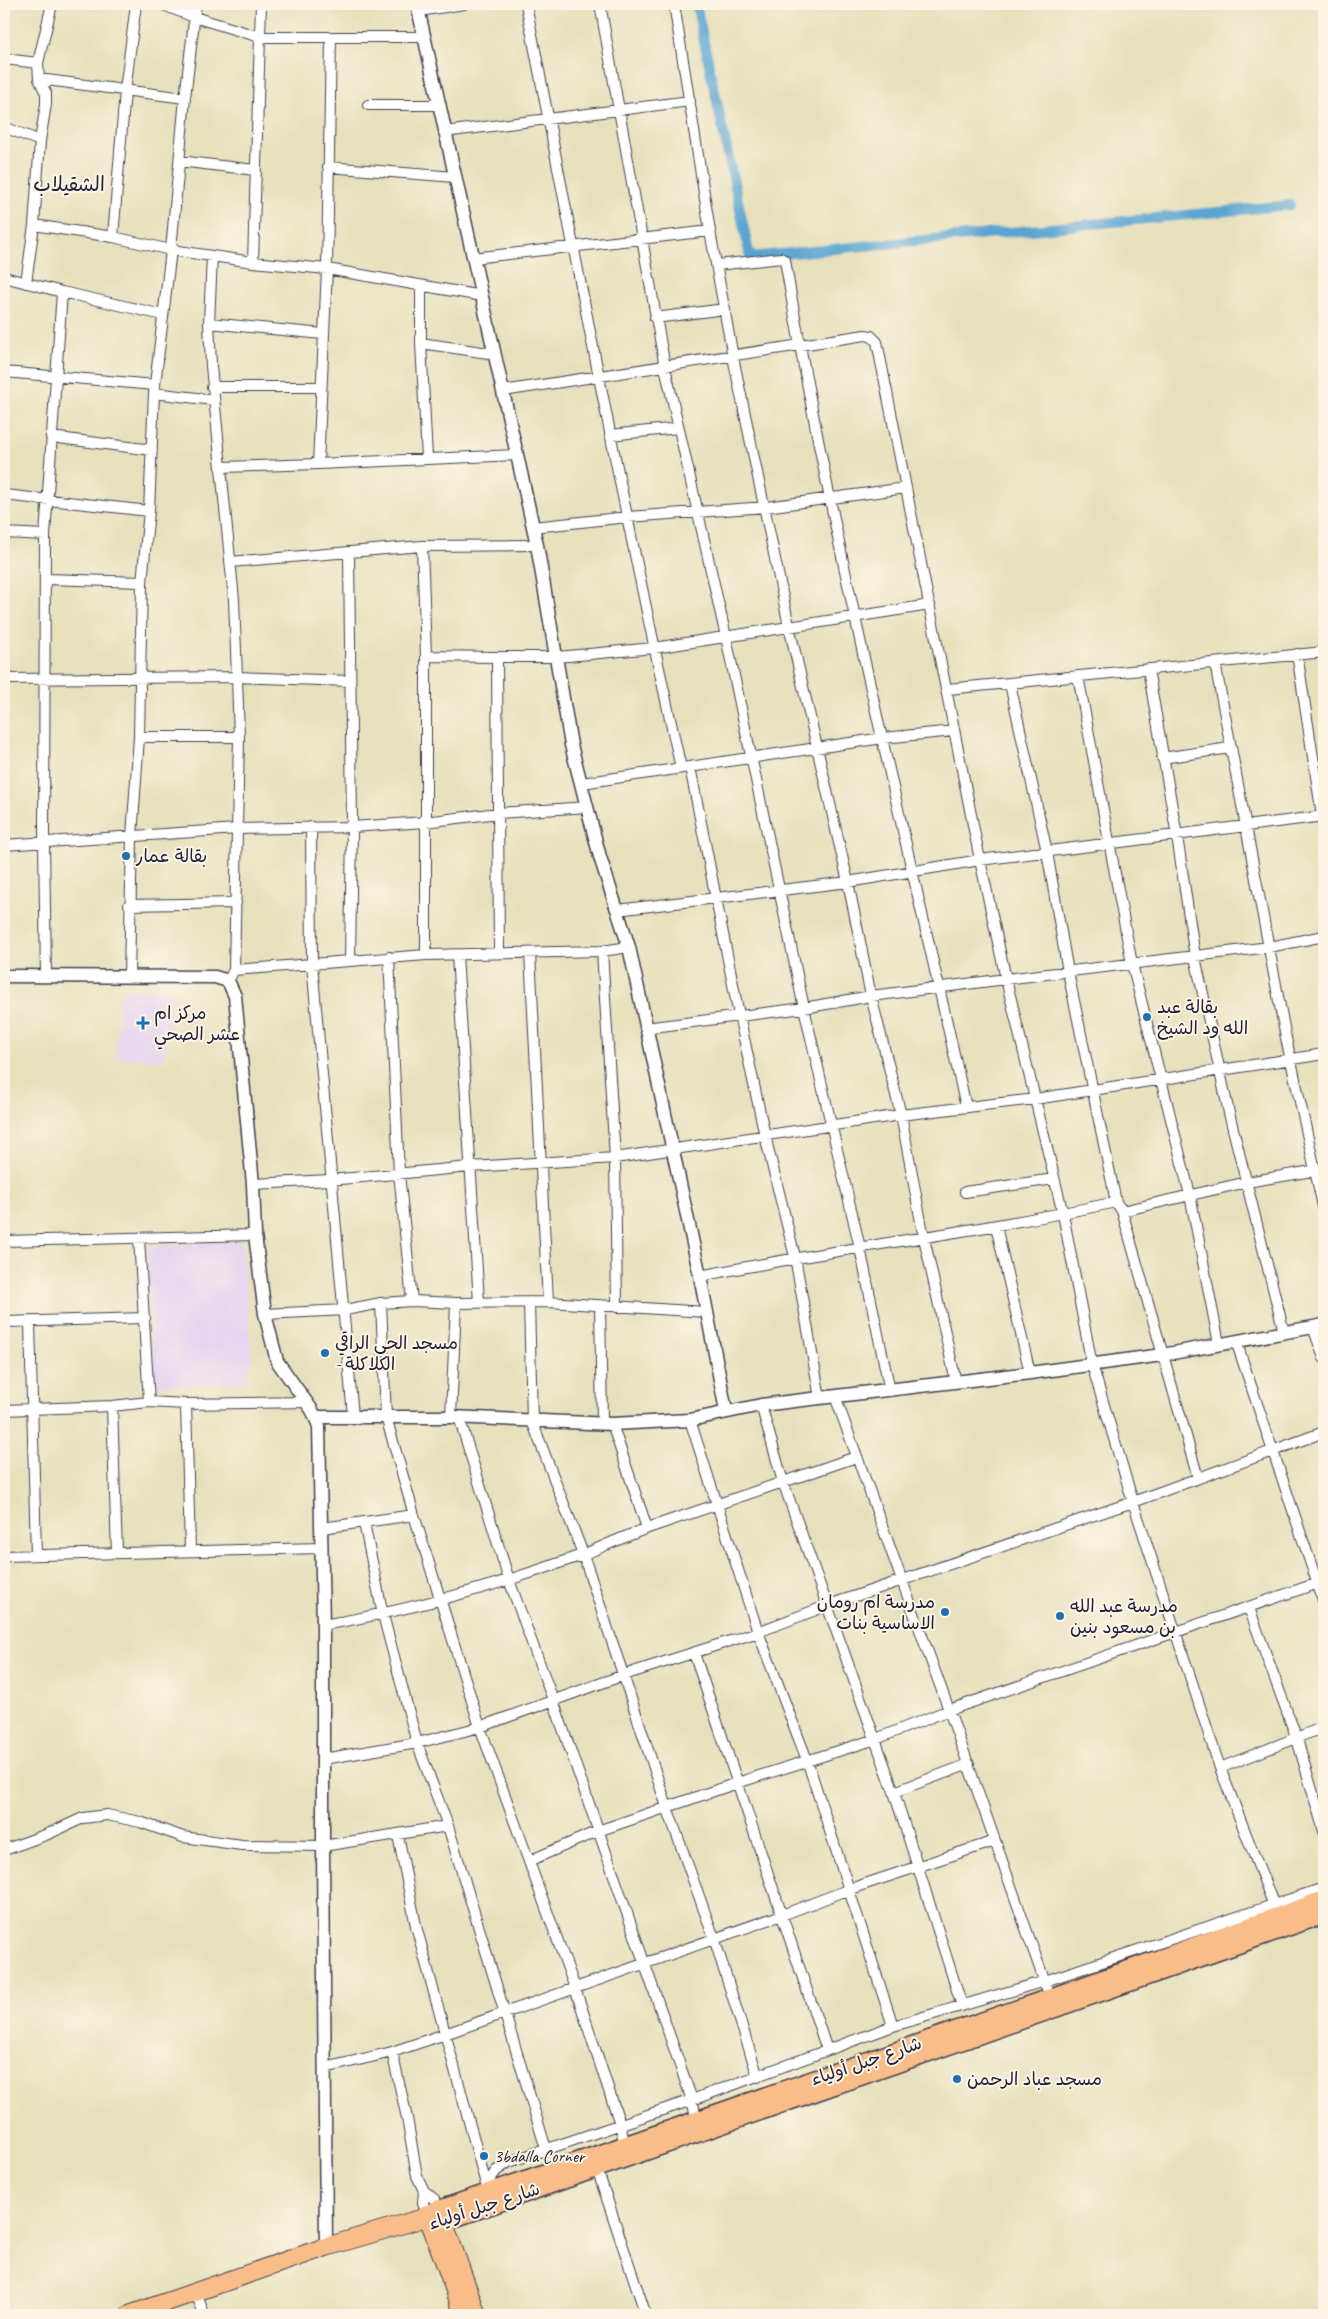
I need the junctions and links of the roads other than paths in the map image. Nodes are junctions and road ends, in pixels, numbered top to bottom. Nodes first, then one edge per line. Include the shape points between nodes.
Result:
1 (52, 4) edge
2 (136, 4) edge
3 (161, 4) edge
4 (196, 4) edge
5 (260, 4) edge
6 (464, 4) edge
7 (526, 4) edge
8 (600, 4) edge
9 (674, 4) edge
10 (418, 7) edge
11 (194, 17) junction
12 (260, 37) junction
13 (331, 37) junction
14 (424, 37) junction
15 (4, 59) edge
16 (38, 63) junction
17 (39, 79) junction
18 (125, 91) junction
19 (185, 98) junction
20 (690, 101) junction
21 (368, 105) dead end
22 (438, 105) junction
23 (618, 109) junction
24 (549, 118) junction
25 (4, 127) edge
26 (444, 132) junction
27 (40, 141) junction
28 (179, 161) junction
29 (328, 167) junction
30 (255, 170) junction
31 (455, 176) junction
32 (34, 224) junction
33 (710, 230) junction
34 (112, 237) junction
35 (640, 238) junction
36 (574, 248) junction
37 (171, 250) junction
38 (212, 256) junction
39 (473, 258) junction
40 (253, 262) junction
41 (717, 265) junction
42 (327, 269) junction
43 (4, 277) edge
44 (26, 283) junction
45 (421, 286) junction
46 (62, 292) junction
47 (482, 296) junction
48 (725, 309) junction
49 (163, 315) junction
50 (655, 318) junction
51 (209, 323) junction
52 (323, 334) junction
53 (421, 343) junction
54 (800, 347) junction
55 (495, 354) junction
56 (733, 357) junction
57 (664, 367) junction
58 (4, 372) edge
59 (55, 376) junction
60 (600, 376) junction
61 (212, 387) junction
62 (320, 387) junction
63 (155, 389) junction
64 (503, 391) junction
65 (214, 400) junction
66 (678, 428) junction
67 (610, 435) junction
68 (51, 438) junction
69 (152, 450) junction
70 (516, 455) junction
71 (427, 458) junction
72 (318, 464) junction
73 (222, 466) junction
74 (906, 488) junction
75 (4, 495) edge
76 (47, 499) junction
77 (831, 499) junction
78 (766, 507) junction
79 (149, 511) junction
80 (698, 512) junction
81 (628, 517) junction
82 (533, 527) junction
83 (4, 533) edge
84 (45, 535) junction
85 (537, 545) junction
86 (422, 546) junction
87 (349, 553) junction
88 (230, 562) junction
89 (46, 579) junction
90 (142, 582) junction
91 (930, 605) junction
92 (855, 617) junction
93 (790, 626) junction
94 (726, 637) junction
95 (654, 648) junction
96 (1324, 652) edge
97 (1297, 654) junction
98 (426, 656) junction
99 (497, 657) junction
100 (557, 657) junction
101 (1215, 663) junction
102 (1148, 669) junction
103 (1078, 676) junction
104 (237, 677) junction
105 (4, 679) edge
106 (46, 679) junction
107 (140, 679) junction
108 (350, 681) junction
109 (1010, 684) junction
110 (948, 689) junction
111 (954, 730) junction
112 (139, 737) junction
113 (239, 737) junction
114 (883, 738) junction
115 (817, 748) junction
116 (1230, 748) junction
117 (751, 758) junction
118 (1162, 758) junction
119 (686, 768) junction
120 (582, 783) junction
121 (588, 807) junction
122 (498, 813) junction
123 (1323, 816) edge
124 (425, 822) junction
125 (1244, 826) junction
126 (311, 827) junction
127 (352, 827) junction
128 (1324, 828) edge
129 (237, 829) junction
130 (132, 836) junction
131 (1177, 836) junction
132 (44, 843) junction
133 (1109, 843) junction
134 (4, 845) edge
135 (1047, 852) junction
136 (980, 860) junction
137 (913, 871) junction
138 (848, 882) junction
139 (779, 890) junction
140 (715, 897) junction
141 (236, 903) junction
142 (130, 906) junction
143 (617, 910) junction
144 (1324, 936) edge
145 (629, 947) junction
146 (1269, 947) junction
147 (602, 951) junction
148 (499, 953) junction
149 (530, 953) junction
150 (426, 955) junction
151 (457, 955) junction
152 (390, 957) junction
153 (1195, 957) junction
154 (350, 961) junction
155 (312, 964) junction
156 (1132, 964) junction
157 (1068, 972) junction
158 (231, 975) junction
159 (4, 976) edge
160 (46, 976) junction
161 (129, 976) junction
162 (1006, 979) junction
163 (940, 988) junction
164 (870, 996) junction
165 (804, 1008) junction
166 (739, 1015) junction
167 (645, 1028) junction
168 (1324, 1054) edge
169 (1292, 1060) junction
170 (1220, 1071) junction
171 (1160, 1080) junction
172 (1092, 1089) junction
173 (1035, 1099) junction
174 (966, 1107) junction
175 (901, 1115) junction
176 (832, 1127) junction
177 (765, 1136) junction
178 (671, 1149) junction
179 (615, 1158) junction
180 (542, 1164) junction
181 (470, 1167) junction
182 (1320, 1169) edge
183 (398, 1173) junction
184 (1054, 1179) junction
185 (330, 1180) junction
186 (1246, 1182) junction
187 (253, 1184) junction
188 (965, 1192) dead end
189 (1190, 1195) junction
190 (1119, 1207) junction
191 (1324, 1211) edge
192 (1063, 1214) junction
193 (996, 1226) junction
194 (255, 1235) junction
195 (139, 1238) junction
196 (924, 1238) junction
197 (4, 1241) edge
198 (860, 1248) junction
199 (795, 1257) junction
200 (700, 1276) junction
201 (412, 1301) junction
202 (479, 1302) junction
203 (529, 1302) junction
204 (548, 1302) junction
205 (381, 1303) junction
206 (456, 1303) junction
207 (600, 1305) junction
208 (617, 1306) junction
209 (345, 1310) junction
210 (706, 1312) junction
211 (265, 1314) junction
212 (144, 1318) junction
213 (4, 1322) edge
214 (30, 1322) junction
215 (1319, 1326) edge
216 (1284, 1332) junction
217 (1236, 1341) junction
218 (1219, 1344) junction
219 (1162, 1355) junction
220 (1324, 1358) edge
221 (1092, 1365) junction
222 (1030, 1373) junction
223 (956, 1382) junction
224 (890, 1390) junction
225 (835, 1396) junction
226 (820, 1398) junction
227 (149, 1402) junction
228 (307, 1402) junction
229 (186, 1404) junction
230 (762, 1405) junction
231 (112, 1406) junction
232 (4, 1410) edge
233 (31, 1410) junction
234 (726, 1411) junction
235 (353, 1416) junction
236 (316, 1417) junction
237 (386, 1417) junction
238 (455, 1417) junction
239 (690, 1420) junction
240 (532, 1421) junction
241 (607, 1423) junction
242 (1324, 1432) edge
243 (1271, 1450) junction
244 (856, 1457) junction
245 (1198, 1478) junction
246 (783, 1482) junction
247 (1133, 1502) junction
248 (717, 1505) junction
249 (414, 1516) junction
250 (364, 1523) junction
251 (322, 1528) junction
252 (647, 1528) junction
253 (322, 1548) junction
254 (190, 1550) junction
255 (117, 1553) junction
256 (583, 1554) junction
257 (36, 1555) junction
258 (4, 1556) edge
259 (509, 1580) junction
260 (902, 1580) junction
261 (1321, 1582) edge
262 (439, 1602) junction
263 (1324, 1603) edge
264 (826, 1606) junction
265 (1249, 1608) junction
266 (382, 1615) junction
267 (324, 1625) junction
268 (758, 1632) junction
269 (1175, 1633) junction
270 (694, 1653) junction
271 (624, 1675) junction
272 (553, 1700) junction
273 (949, 1710) junction
274 (480, 1727) junction
275 (1324, 1727) edge
276 (876, 1739) junction
277 (1297, 1739) junction
278 (417, 1743) junction
279 (323, 1759) junction
280 (807, 1760) junction
281 (968, 1764) junction
282 (1220, 1768) junction
283 (737, 1783) junction
284 (894, 1792) junction
285 (667, 1807) junction
286 (448, 1826) junction
287 (598, 1831) junction
288 (1324, 1831) edge
289 (398, 1836) junction
290 (995, 1841) junction
291 (323, 1846) junction
292 (4, 1850) edge
293 (529, 1861) junction
294 (919, 1867) junction
295 (1324, 1888) edge
296 (850, 1889) junction
297 (1324, 1899) edge
298 (1275, 1911) junction
299 (782, 1915) junction
300 (1324, 1915) edge
301 (714, 1938) junction
302 (645, 1964) junction
303 (1045, 1981) junction
304 (575, 1988) junction
305 (1050, 1997) junction
306 (962, 2006) junction
307 (506, 2013) junction
308 (894, 2026) junction
309 (445, 2034) junction
310 (827, 2050) junction
311 (392, 2052) junction
312 (325, 2068) junction
313 (758, 2077) junction
314 (692, 2100) junction
315 (697, 2120) junction
316 (620, 2124) junction
317 (625, 2146) junction
318 (546, 2149) junction
319 (596, 2169) junction
320 (487, 2188) junction
321 (435, 2218) junction
322 (326, 2247) junction
323 (196, 2292) junction
324 (129, 2315) edge
325 (204, 2315) edge
326 (464, 2315) edge
327 (477, 2315) edge
328 (646, 2315) edge

1 - 16 street
2 - 18 street
3 - 11 street
4 - 11 street
5 - 12 street
6 - 10 street
7 - 24 street
8 - 23 street
9 - 20 street
10 - 14 street
11 - 12 street
11 - 19 street
12 - 13 street
12 - 30 street
13 - 14 street
13 - 29 street
14 - 22 street
15 - 16 street
16 - 17 street
17 - 18 street
17 - 27 street via 46,93
18 - 19 street
18 - 34 street
19 - 28 street
20 - 23 street
20 - 33 street
21 - 22 street
22 - 26 street
23 - 24 street
23 - 35 street
24 - 26 street
24 - 36 street
25 - 27 street
26 - 31 street
27 - 32 street
28 - 30 street
28 - 37 street
29 - 31 street
29 - 42 street
30 - 40 street
31 - 39 street
32 - 34 street
32 - 44 street
33 - 35 street
33 - 41 street
34 - 37 street
35 - 36 street
35 - 50 street
36 - 39 street
36 - 60 street
37 - 38 street
37 - 49 street
38 - 40 street
38 - 51 street
39 - 47 street
40 - 42 street
41 - 48 street
41 - 54 street via 785,259
42 - 45 street
42 - 52 street
43 - 44 street
44 - 46 street
45 - 47 street
45 - 53 street
46 - 49 street
46 - 59 street
47 - 55 street
48 - 50 street
48 - 56 street
49 - 63 street
50 - 57 street
51 - 52 street
51 - 61 street
52 - 62 street
53 - 55 street
53 - 71 street
54 - 56 street
54 - 74 street via 865,335 874,338
54 - 77 street
55 - 64 street
56 - 57 street
56 - 78 street
57 - 60 street
57 - 66 street
58 - 59 street
59 - 63 street
59 - 68 street
60 - 64 street
60 - 67 street
61 - 62 street
61 - 65 street
62 - 72 street
63 - 65 street
63 - 69 street
64 - 70 street
65 - 73 street
66 - 67 street
66 - 80 street
67 - 81 street
68 - 69 street
68 - 76 street
69 - 79 street
70 - 71 street
70 - 82 street
71 - 72 street
72 - 73 street
73 - 88 street
74 - 77 street
74 - 91 street
75 - 76 street
76 - 79 street
76 - 84 street
77 - 78 street
77 - 92 street
78 - 80 street
78 - 93 street
79 - 90 street
80 - 81 street
80 - 94 street
81 - 82 street
81 - 95 street
82 - 85 street
83 - 84 street
84 - 89 street
85 - 86 street
85 - 100 street
86 - 87 street
86 - 98 street
87 - 88 street
87 - 108 street
88 - 104 street
89 - 90 street
89 - 106 street
90 - 107 street
91 - 92 street
91 - 110 street
92 - 93 street
92 - 114 street
93 - 94 street
93 - 115 street
94 - 95 street
94 - 117 street
95 - 100 street
95 - 119 street
96 - 97 street
97 - 101 street
97 - 123 street
98 - 99 street
98 - 124 street
99 - 100 street
99 - 122 street
100 - 120 street via 571,745
101 - 102 street
101 - 116 street
102 - 103 street
102 - 118 street
103 - 109 street
103 - 133 street
104 - 107 street
104 - 108 street
104 - 113 street
105 - 106 street
106 - 107 street
106 - 132 street
107 - 112 street
108 - 127 street
109 - 110 street
109 - 135 street
110 - 111 street
111 - 114 street
111 - 136 street
112 - 113 street
112 - 130 street
113 - 129 street
114 - 115 street
114 - 137 street
115 - 117 street
115 - 138 street
116 - 118 street
116 - 125 street
117 - 119 street
117 - 139 street
118 - 131 street
119 - 120 street
119 - 140 street
120 - 121 street
121 - 122 street
121 - 143 street
122 - 124 street
122 - 148 street
123 - 125 street
123 - 128 street
124 - 127 street
124 - 150 street
125 - 131 street
125 - 146 street
126 - 127 street
126 - 129 street
126 - 155 street
127 - 154 street
129 - 130 street
129 - 141 street
130 - 132 street
130 - 142 street
131 - 133 street
131 - 153 street
132 - 134 street
132 - 160 street
133 - 135 street
133 - 156 street
135 - 136 street
135 - 157 street
136 - 137 street
136 - 162 street
137 - 138 street
137 - 163 street
138 - 139 street
138 - 164 street
139 - 140 street
139 - 165 street
140 - 143 street
140 - 166 street
141 - 142 street
141 - 158 street
142 - 161 street
143 - 145 street
144 - 146 street
145 - 147 street
145 - 167 street
146 - 153 street
146 - 169 street
147 - 149 street
147 - 179 street
148 - 149 street
148 - 151 street
149 - 180 street
150 - 151 street
150 - 152 street
151 - 181 street
152 - 154 street
152 - 183 street
153 - 156 street
153 - 170 street
154 - 155 street
155 - 158 street
155 - 185 street
156 - 157 street
156 - 171 street
157 - 162 street
157 - 172 street
158 - 161 street
158 - 187 street
159 - 160 street
160 - 161 street
162 - 163 street
162 - 173 street
163 - 164 street
163 - 174 street
164 - 165 street
164 - 175 street
165 - 166 street
165 - 176 street
166 - 167 street
166 - 177 street
167 - 178 street
168 - 169 street
169 - 170 street
169 - 182 street
170 - 171 street
170 - 186 street
171 - 172 street
171 - 189 street
172 - 173 street
172 - 190 street
173 - 174 street
173 - 184 street
174 - 175 street
175 - 176 street
175 - 196 street
176 - 177 street
176 - 198 street
177 - 178 street
177 - 199 street
178 - 179 street
178 - 200 street
179 - 180 street
179 - 208 street
180 - 181 street
180 - 204 street
181 - 183 street
181 - 202 street
182 - 186 street
182 - 191 street
183 - 185 street
183 - 201 street
184 - 188 street
184 - 192 street
185 - 187 street
185 - 209 street
186 - 189 street
186 - 216 street
187 - 194 street
189 - 190 street
189 - 218 street
190 - 192 street
190 - 219 street
192 - 193 street
192 - 221 street
193 - 196 street
193 - 222 street
194 - 195 street
194 - 211 street
195 - 197 street
195 - 212 street
196 - 198 street
196 - 223 street
198 - 199 street
198 - 224 street
199 - 200 street
199 - 226 street
200 - 210 street
201 - 205 street
201 - 206 street
202 - 203 street
202 - 206 street
203 - 204 street
203 - 240 street
204 - 207 street
205 - 209 street
205 - 237 street
206 - 238 street
207 - 208 street
207 - 241 street
208 - 210 street
209 - 211 street
209 - 235 street
210 - 234 street
211 - 228 street via 278,1361
212 - 214 street
212 - 227 street
213 - 214 street
214 - 233 street
215 - 216 street
215 - 220 street
216 - 217 street
217 - 218 street
217 - 243 street
218 - 219 street
219 - 221 street
219 - 245 street
221 - 222 street
221 - 247 street
222 - 223 street
223 - 224 street
224 - 225 street
225 - 226 street
225 - 244 street
226 - 230 street
227 - 229 street
227 - 231 street
228 - 229 street
228 - 236 street
229 - 254 street
230 - 234 street
230 - 246 street
231 - 233 street
231 - 255 street
232 - 233 street
233 - 257 street
234 - 239 street
235 - 236 street
235 - 237 street
236 - 251 street via 321,1450
237 - 238 street
237 - 249 street
238 - 240 street
238 - 259 street
239 - 241 street
239 - 248 street
240 - 241 street
240 - 256 street
241 - 252 street
242 - 243 street
243 - 245 street
243 - 261 street
244 - 246 street
244 - 260 street
245 - 247 street
246 - 248 street
246 - 264 street
247 - 260 street
247 - 269 street
248 - 252 street
248 - 268 street
249 - 250 street
249 - 262 street
250 - 251 street
250 - 266 street
251 - 253 street
252 - 256 street
253 - 254 street
253 - 267 street
254 - 255 street
255 - 257 street
256 - 259 street
256 - 271 street
257 - 258 street
259 - 262 street
259 - 272 street
260 - 264 street
260 - 273 street
261 - 263 street
261 - 265 street
262 - 266 street
262 - 274 street
264 - 268 street
264 - 276 street
265 - 269 street
265 - 277 street
266 - 267 street
266 - 278 street
267 - 279 street
268 - 270 street
268 - 280 street
269 - 273 street
269 - 282 street
270 - 271 street
270 - 283 street
271 - 272 street
271 - 285 street
272 - 274 street
272 - 287 street
273 - 276 street
273 - 281 street
274 - 278 street
274 - 293 street
275 - 277 street
276 - 280 street
276 - 284 street
277 - 282 street
277 - 288 street
278 - 279 street
278 - 286 street
279 - 291 street
280 - 283 street
280 - 296 street
281 - 284 street
281 - 290 street
282 - 298 street
283 - 285 street
283 - 299 street
284 - 294 street
285 - 287 street
285 - 301 street
286 - 289 street
286 - 307 street
287 - 293 street
287 - 302 street
289 - 291 street
289 - 309 street via 416,1926
290 - 294 street
290 - 303 street
291 - 292 street via 242,1845 183,1837 107,1815 83,1818
291 - 312 street
293 - 304 street
294 - 296 street
294 - 306 street
295 - 298 street
296 - 299 street
296 - 308 street
297 - 298 main road, شارع جبل أولياء
298 - 303 street
298 - 305 main road, شارع جبل أولياء
299 - 301 street
299 - 310 street
300 - 319 main road, شارع جبل أولياء
301 - 302 street
301 - 313 street
302 - 304 street
302 - 314 street
303 - 305 street
303 - 306 street
304 - 307 street
304 - 316 street
305 - 315 main road, شارع جبل أولياء
306 - 308 street
307 - 309 street
307 - 318 street
308 - 310 street
309 - 311 street
309 - 320 street
310 - 313 street
311 - 312 street
311 - 321 street via 408,2118 417,2176 424,2191 434,2198
312 - 322 street
313 - 314 street
314 - 315 street
314 - 316 street
315 - 317 main road, شارع جبل أولياء
316 - 317 street
316 - 318 street
317 - 320 main road, شارع جبل أولياء
318 - 320 street via 509,2162 496,2171
319 - 321 main road, شارع جبل أولياء
319 - 328 street
320 - 321 main road, شارع جبل أولياء
321 - 322 highway, شارع جبل أولياء via 420,2227 408,2223
321 - 326 highway
321 - 327 highway
322 - 323 highway, شارع جبل أولياء
323 - 324 highway, شارع جبل أولياء
323 - 325 street

